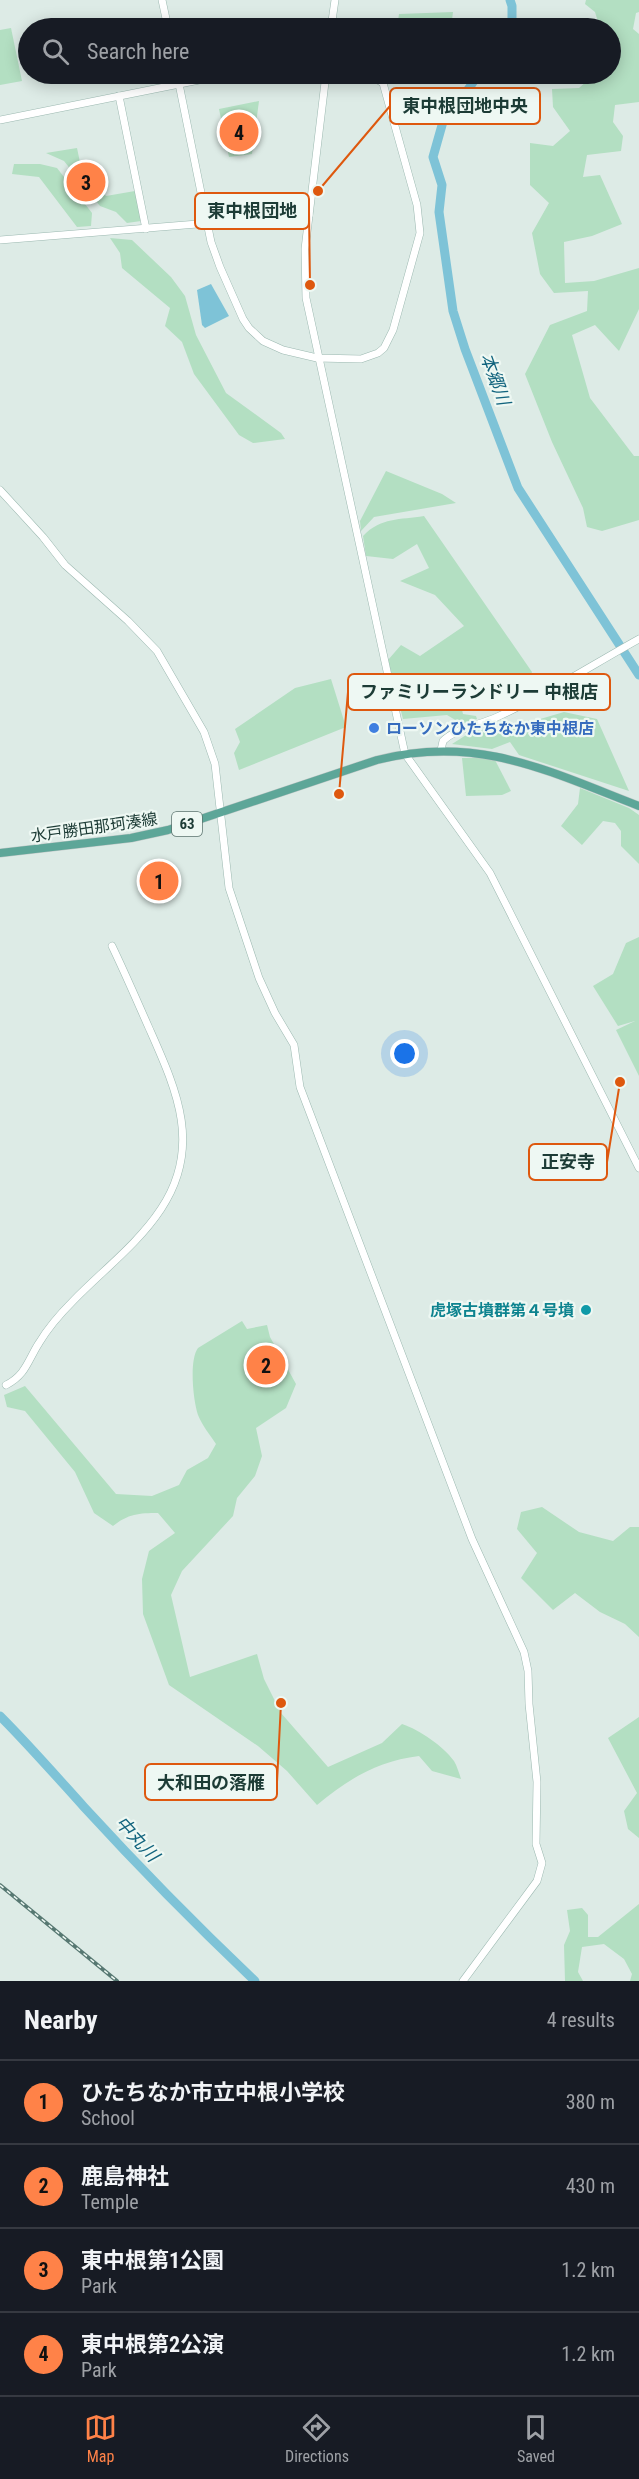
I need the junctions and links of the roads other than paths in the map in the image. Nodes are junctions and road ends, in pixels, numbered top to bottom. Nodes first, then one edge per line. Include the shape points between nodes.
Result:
1 (162, 0) edge
2 (335, 0) edge
3 (166, 18) edge
4 (333, 18) edge
5 (179, 84) joint
6 (327, 84) edge
7 (383, 84) edge
8 (119, 96) junction
9 (0, 120) edge
10 (309, 215) junction
11 (207, 224) junction
12 (146, 229) junction
13 (0, 240) edge
14 (317, 358) junction
15 (0, 490) edge
16 (639, 639) edge
17 (441, 750) junction
18 (405, 754) junction
19 (639, 806) edge
20 (219, 812) junction
21 (0, 852) edge
22 (112, 945) dead end
23 (639, 1168) edge
24 (6, 1385) dead end
25 (463, 1981) edge

1 - 3 street
2 - 4 street
5 - 8 street
5 - 11 street
6 - 10 street
7 - 14 street via 417,205 420,233 393,330 384,348 361,359
8 - 9 street
8 - 12 street
10 - 11 street
10 - 14 street via 305,285
11 - 12 street
11 - 14 street via 215,255 249,328 270,346
12 - 13 street
14 - 18 street
15 - 20 street via 64,565 128,621 164,660 208,742 215,764
16 - 17 street via 497,717 451,735 443,741
17 - 18 main road, 水戸勝田那珂湊線 / 63
17 - 19 main road, 水戸勝田那珂湊線 / 63 via 508,758
18 - 20 main road, 水戸勝田那珂湊線 / 63
18 - 23 street via 490,873
20 - 21 main road, 水戸勝田那珂湊線 / 63 via 131,838
20 - 25 street via 229,888 259,978 294,1045 306,1103 472,1539 525,1659 537,1773 536,1844 541,1870 537,1881
22 - 24 street via 176,1092 182,1124 178,1168 170,1193 149,1226 63,1311 20,1377

